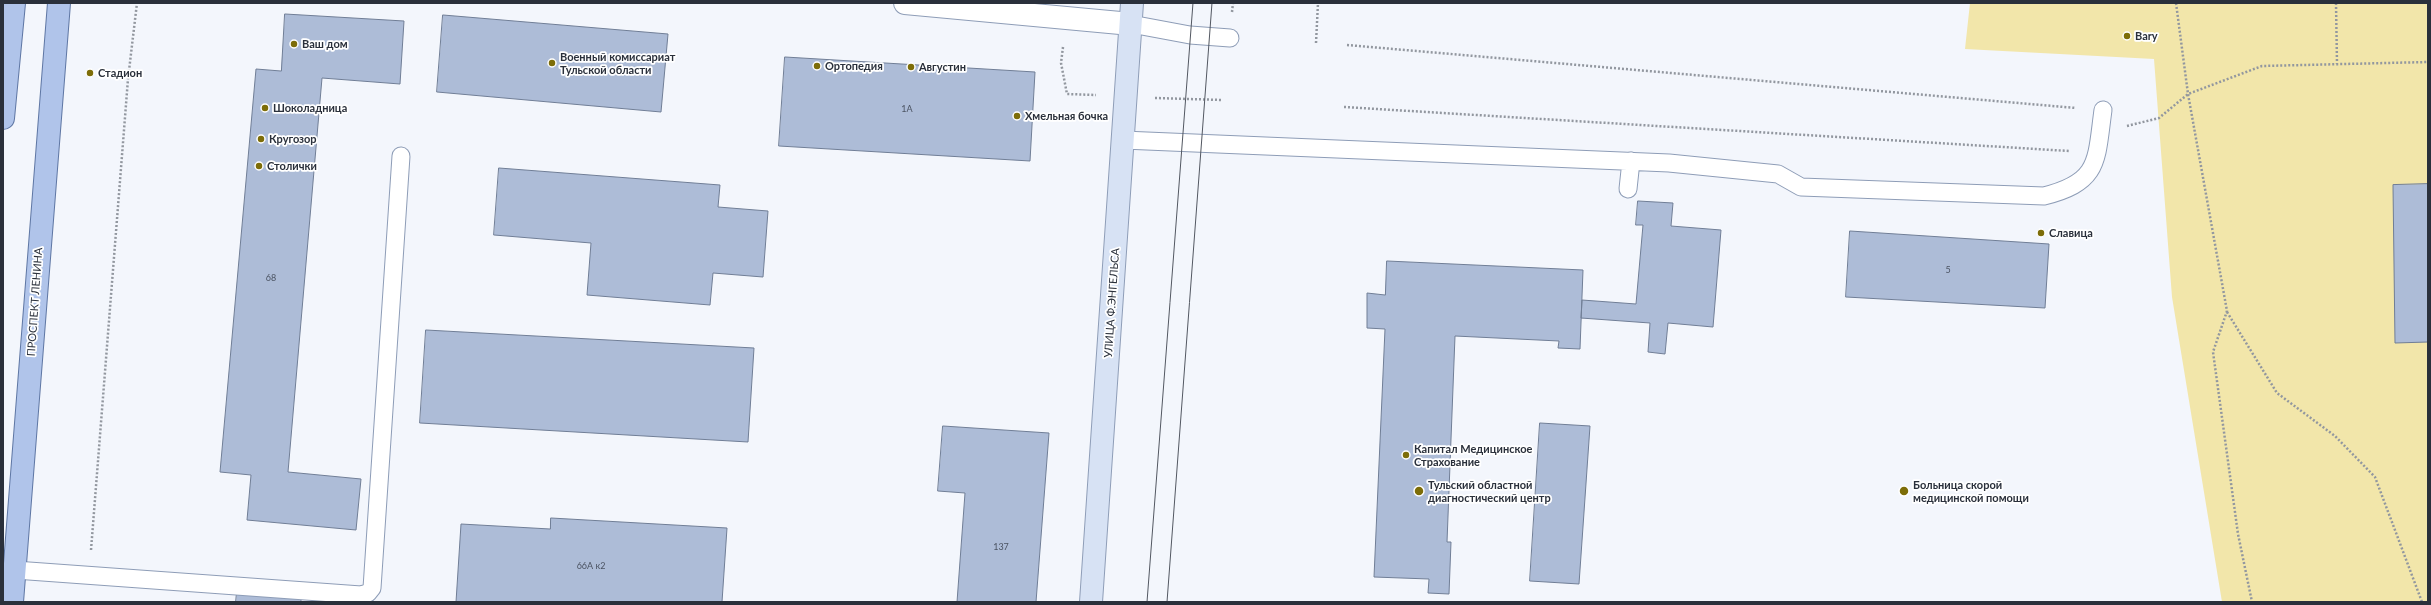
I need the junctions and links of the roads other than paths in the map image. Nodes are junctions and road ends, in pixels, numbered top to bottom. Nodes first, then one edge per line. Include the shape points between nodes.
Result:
1 (14, 3) edge
2 (59, 3) edge
3 (906, 3) edge
4 (1131, 13) edge
5 (1230, 38) dead end
6 (2103, 110) road end
7 (3, 118) edge
8 (1123, 140) junction
9 (401, 156) dead end
10 (1631, 161) junction
11 (1628, 189) dead end
12 (15, 570) junction
13 (329, 597) edge
14 (12, 602) edge
15 (1091, 602) edge

1 - 7 main road
2 - 12 main road, ПРОСПЕКТ ЛЕНИНА
3 - 4 street
4 - 5 lane via 1190,35
4 - 8 street, УЛИЦА Ф.ЭНГЕЛЬСА
6 - 10 lane via 2097,153 2082,182 2064,191 2044,196 1801,187 1778,174 1738,168
8 - 10 lane
8 - 15 street, УЛИЦА Ф.ЭНГЕЛЬСА
9 - 13 lane via 372,588 368,593 361,595
10 - 11 lane
12 - 13 lane via 89,574
12 - 14 main road, ПРОСПЕКТ ЛЕНИНА

